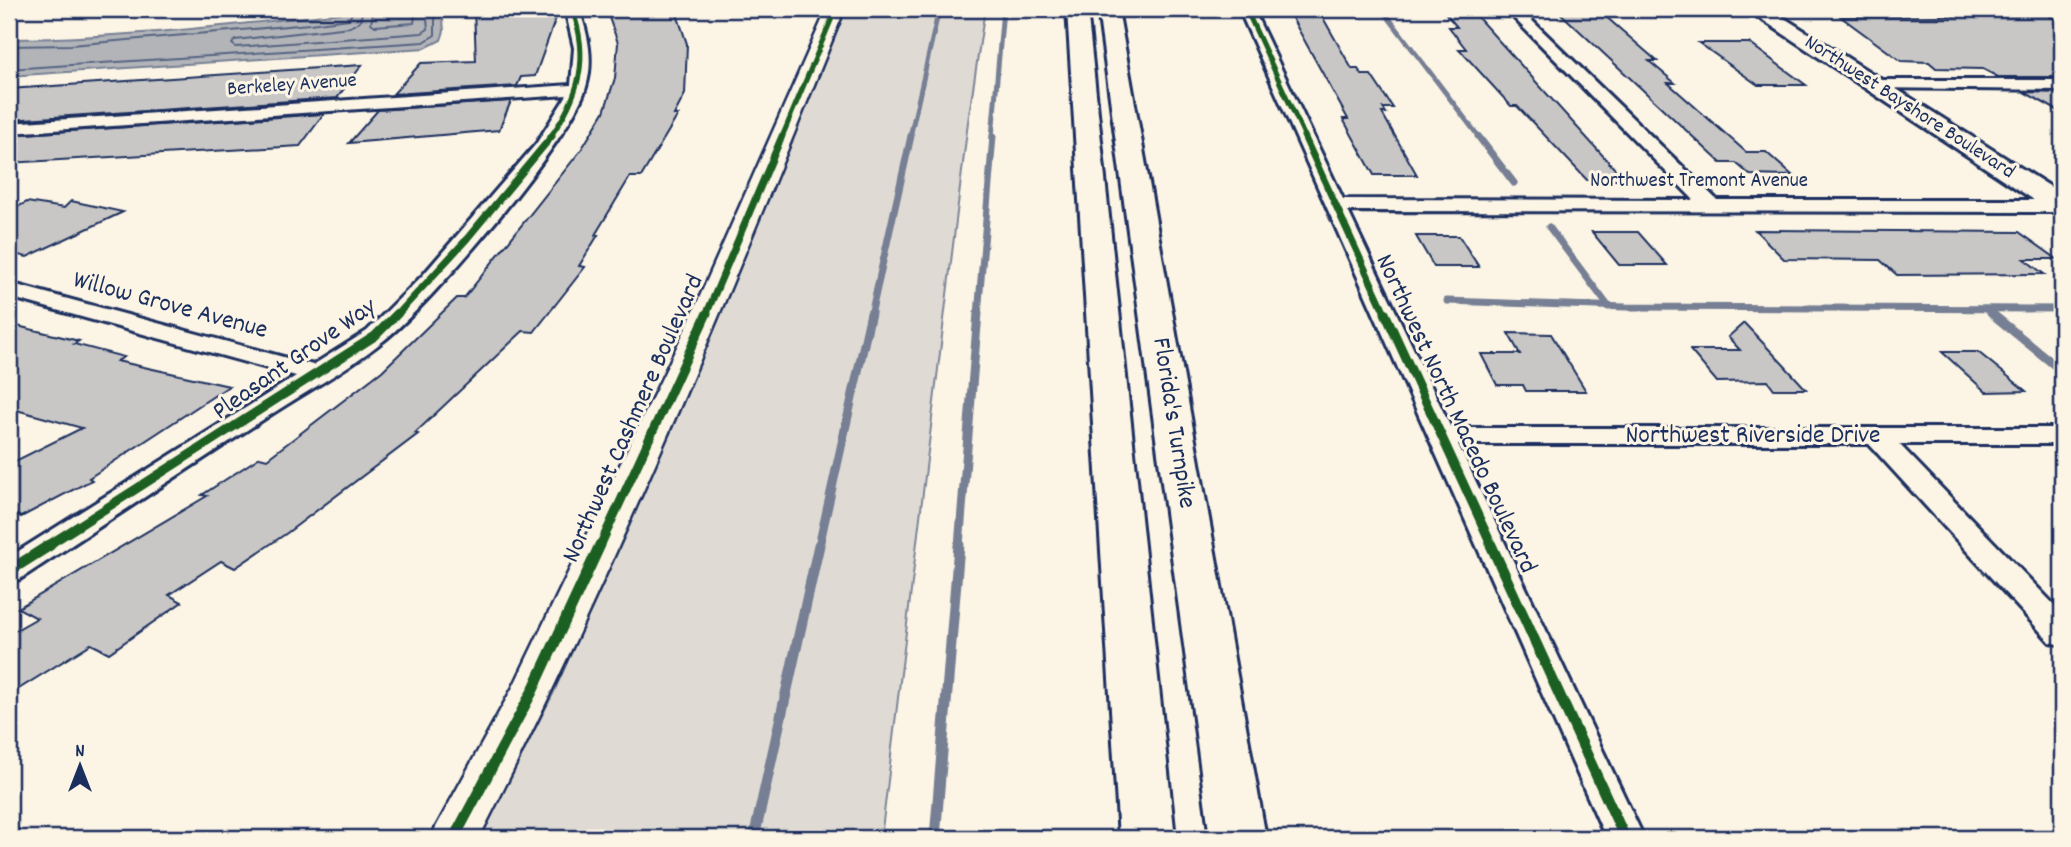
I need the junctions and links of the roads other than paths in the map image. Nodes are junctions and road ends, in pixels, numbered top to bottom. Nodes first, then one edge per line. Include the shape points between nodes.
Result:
1 (572, 9) edge
2 (832, 9) edge
3 (1077, 9) edge
4 (1108, 9) edge
5 (1246, 9) edge
6 (1512, 9) edge
7 (1756, 9) edge
8 (1873, 85) junction
9 (2062, 85) edge
10 (578, 89) junction
11 (9, 128) edge
12 (1710, 204) junction
13 (1335, 205) junction
14 (2062, 206) edge
15 (9, 290) edge
16 (318, 374) junction
17 (1443, 436) junction
18 (1876, 436) junction
19 (2062, 436) edge
20 (9, 571) edge
21 (2062, 634) edge
22 (454, 838) edge
23 (1147, 838) edge
24 (1238, 838) edge
25 (1625, 838) edge

1 - 10 street, Pleasant Grove Way via 583,48
2 - 22 street, Northwest Cashmere Boulevard via 701,328 533,692
3 - 23 main road, Florida's Turnpike
4 - 24 main road, Florida's Turnpike
5 - 13 street, Northwest North Macedo Boulevard
6 - 12 street
7 - 8 main road, Northwest Bayshore Boulevard
8 - 9 street
8 - 14 main road, Northwest Bayshore Boulevard
10 - 11 street, Berkeley Avenue
10 - 16 street, Pleasant Grove Way via 545,144 428,286 375,336
12 - 13 street, Northwest Tremont Avenue
12 - 14 street, Northwest Tremont Avenue
13 - 17 street, Northwest North Macedo Boulevard
15 - 16 street, Willow Grove Avenue
16 - 20 street, Pleasant Grove Way
17 - 18 street, Northwest Riverside Drive
17 - 25 street, Northwest North Macedo Boulevard
18 - 19 street, Northwest Riverside Drive
18 - 21 street

